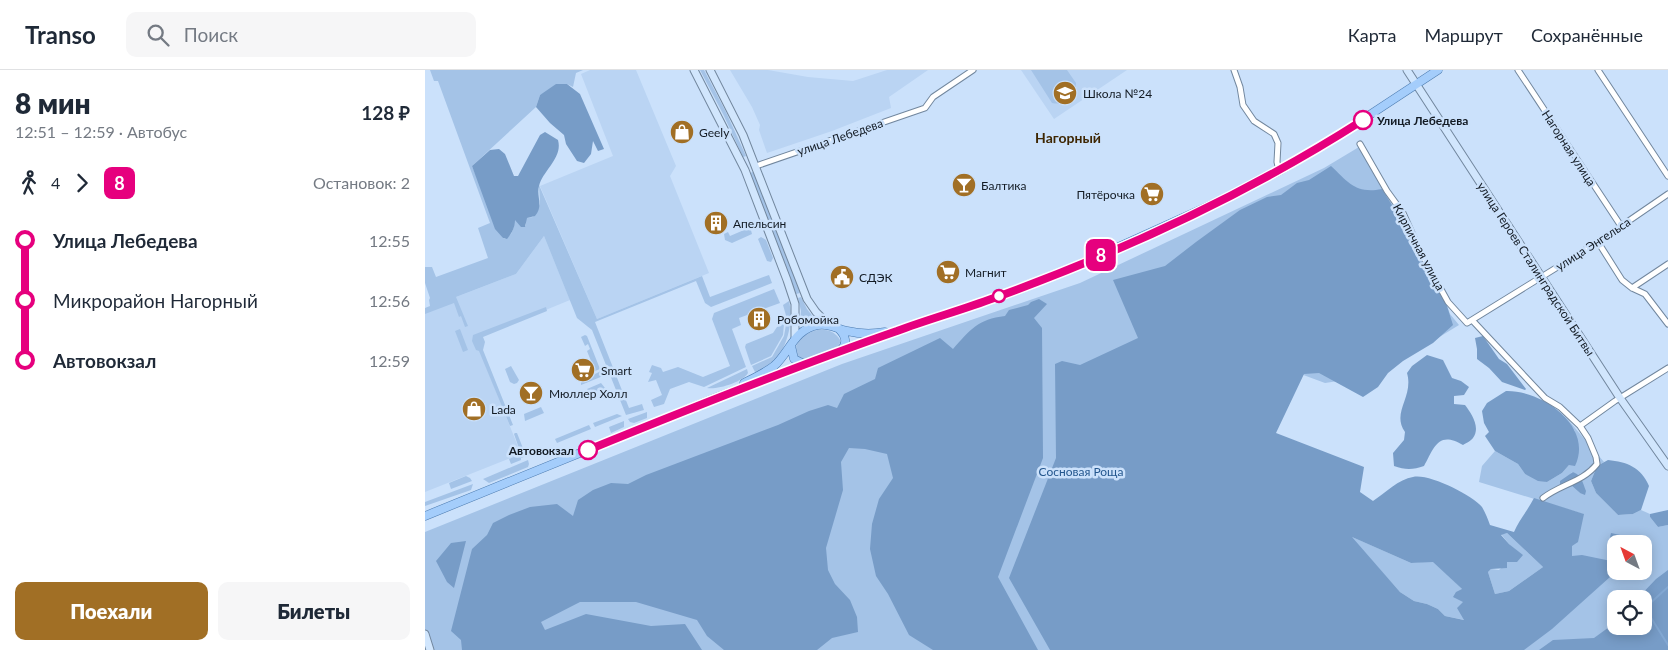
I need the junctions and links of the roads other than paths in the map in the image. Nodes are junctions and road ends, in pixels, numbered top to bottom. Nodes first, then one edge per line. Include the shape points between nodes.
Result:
1 (694, 70) edge
2 (710, 70) edge
3 (973, 70) edge
4 (1233, 70) edge
5 (1407, 70) edge
6 (1438, 70) edge
7 (1518, 70) edge
8 (1598, 70) edge
9 (1416, 85) junction
10 (1359, 144) dead end
11 (756, 166) junction
12 (745, 170) junction
13 (1279, 171) junction
14 (1668, 176) edge
15 (1668, 194) edge
16 (1621, 226) junction
17 (1598, 242) junction
18 (1668, 264) edge
19 (1541, 277) junction
20 (1632, 288) junction
21 (1470, 321) junction
22 (828, 324) junction
23 (1668, 324) edge
24 (839, 329) junction
25 (895, 331) junction
26 (795, 337) junction
27 (791, 346) junction
28 (838, 352) junction
29 (804, 364) junction
30 (1668, 368) edge
31 (720, 396) junction
32 (1621, 398) junction
33 (1580, 426) junction
34 (1668, 466) edge
35 (1543, 498) dead end
36 (425, 516) edge
37 (425, 634) edge
38 (431, 650) edge

1 - 12 main road
2 - 11 main road
3 - 11 street, улица Лебедева via 933,97 925,108
4 - 13 street via 1243,105 1254,121 1273,134 1278,143
5 - 9 main road, улица Героев Сталинградской Битвы
6 - 9 main road
7 - 16 street, Нагорная улица
8 - 14 street
9 - 13 main road
9 - 19 main road, улица Героев Сталинградской Битвы
10 - 21 street, Кирпичная улица via 1403,213 1448,302
11 - 12 main road
11 - 22 main road via 804,293
12 - 26 main road via 793,298
13 - 25 main road via 1073,268
15 - 16 street, улица Энгельса
16 - 17 street, улица Энгельса
17 - 19 street, улица Энгельса
17 - 20 street
18 - 20 street
19 - 21 street, улица Энгельса
19 - 32 main road, улица Героев Сталинградской Битвы
20 - 23 street via 1645,294
21 - 33 street, Кирпичная улица via 1545,398
22 - 24 main road
22 - 26 main road via 811,326
24 - 25 main road via 867,333
24 - 28 main road via 845,341 843,349
25 - 28 main road
26 - 27 main road
27 - 29 main road via 794,359
27 - 31 main road via 774,366
28 - 29 main road
29 - 31 main road
30 - 32 street
31 - 36 main road
32 - 33 street
32 - 34 main road, улица Героев Сталинградской Битвы
33 - 35 street, Кирпичная улица via 1597,464 1581,479 1561,486
37 - 38 main road

